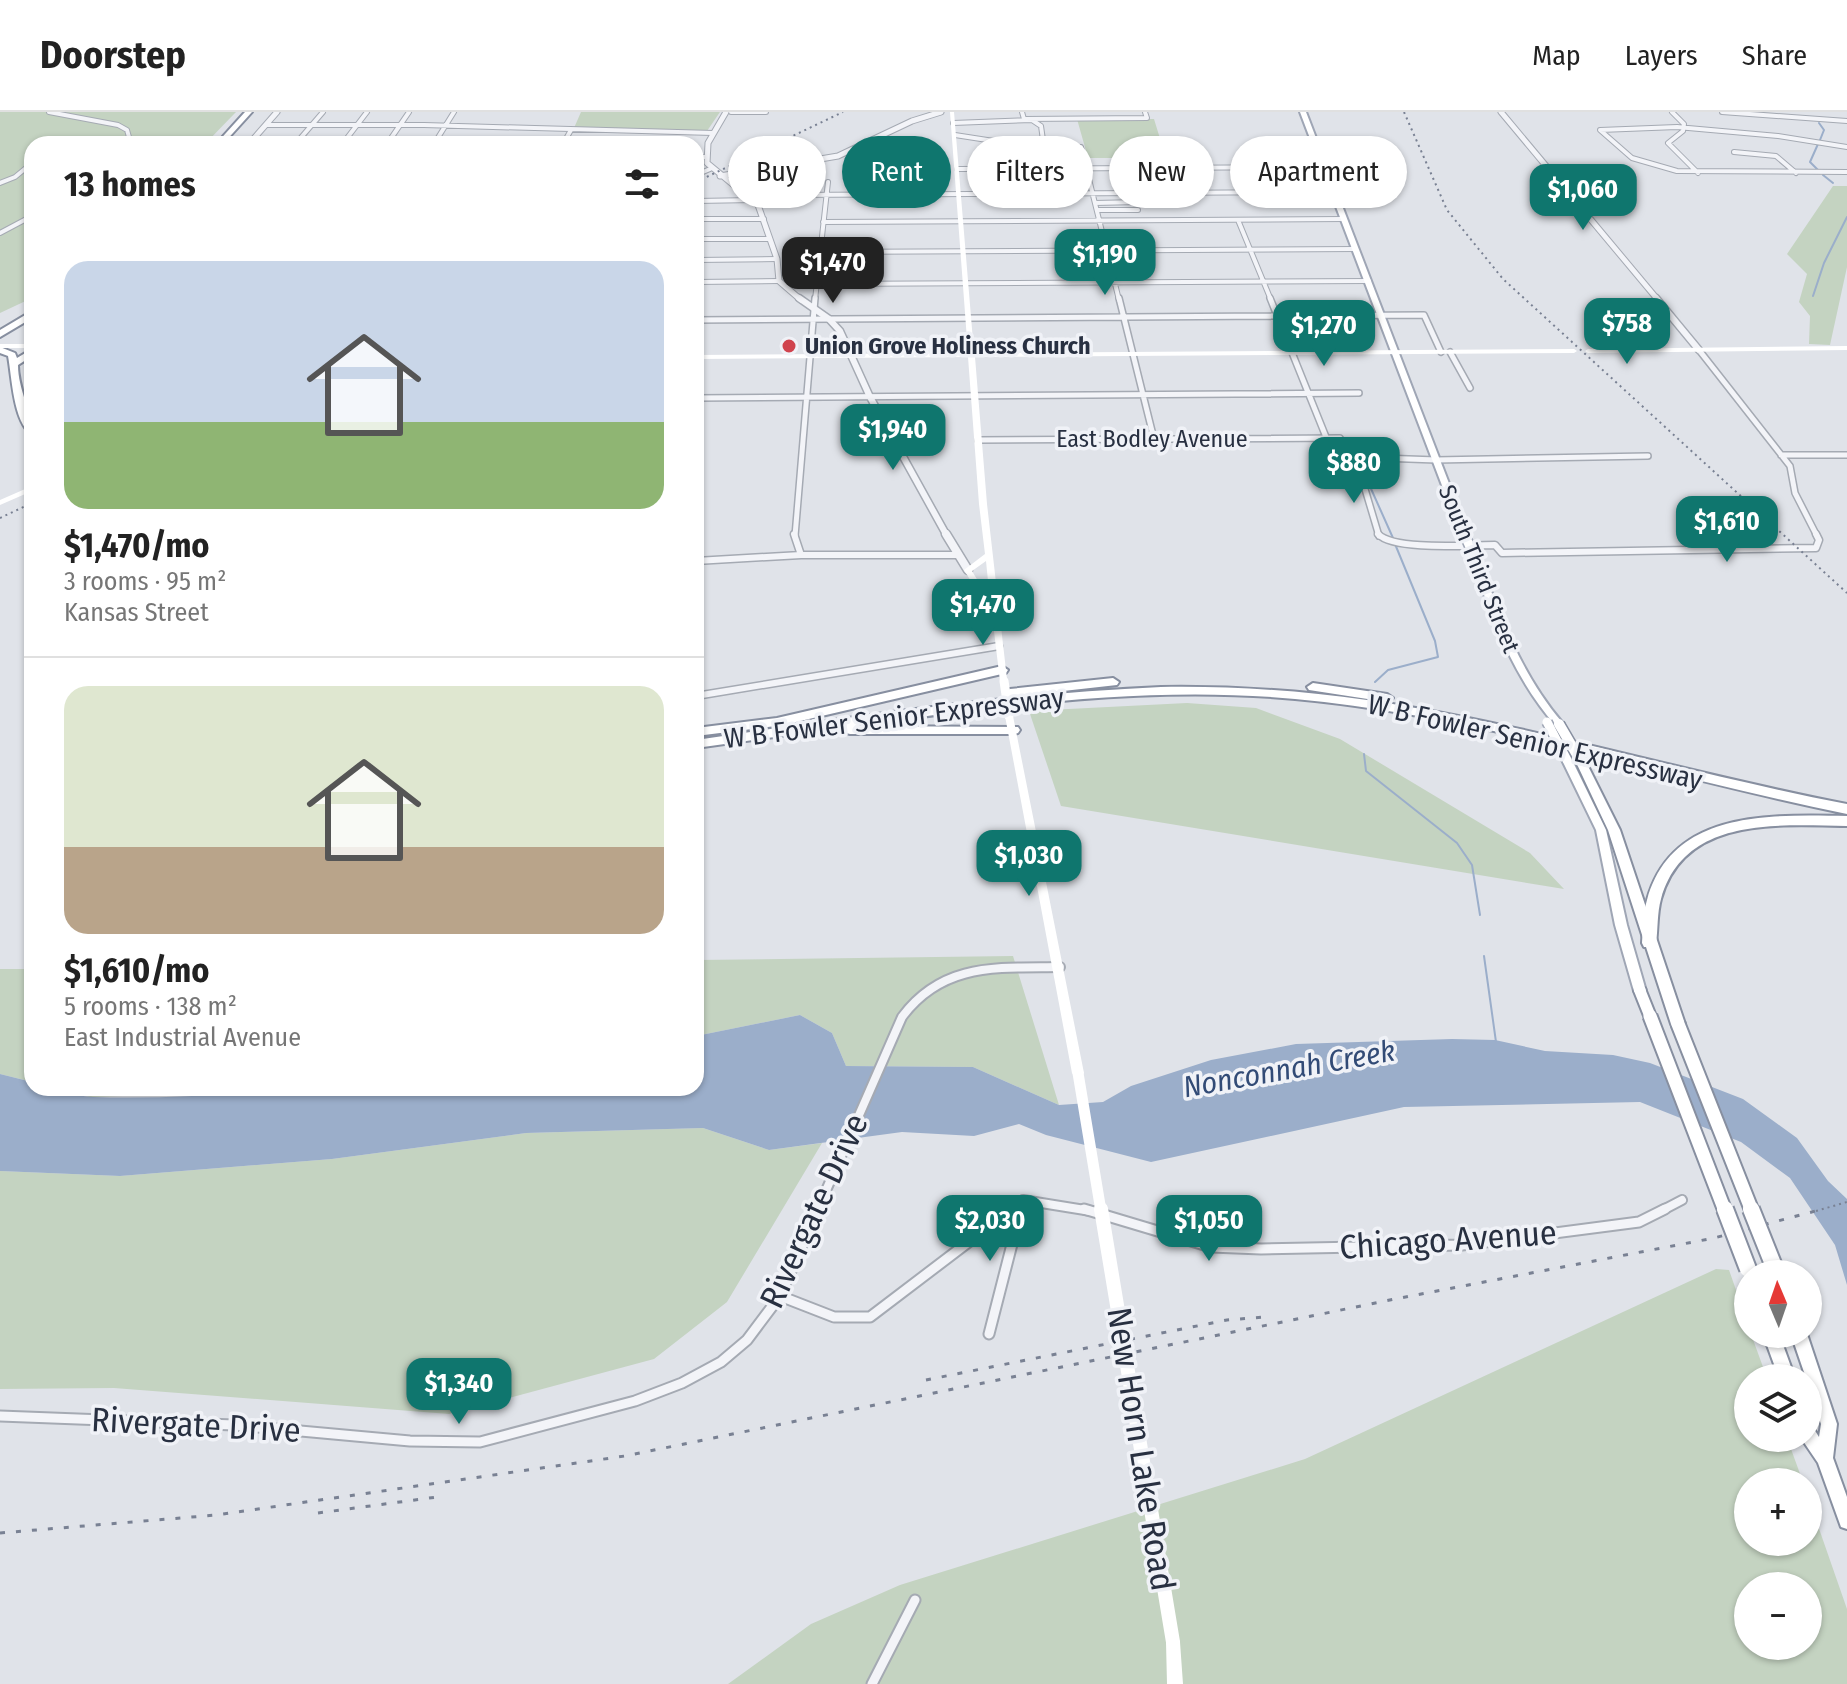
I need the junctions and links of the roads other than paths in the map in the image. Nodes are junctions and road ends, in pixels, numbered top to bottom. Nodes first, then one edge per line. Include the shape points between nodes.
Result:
1 (49, 112) edge
2 (249, 112) edge
3 (261, 112) edge
4 (277, 112) edge
5 (323, 112) edge
6 (367, 112) edge
7 (409, 112) edge
8 (454, 112) edge
9 (728, 112) edge
10 (766, 112) edge
11 (941, 112) edge
12 (952, 112) edge
13 (1022, 112) edge
14 (1092, 112) edge
15 (1145, 112) edge
16 (1303, 112) edge
17 (1501, 112) edge
18 (1672, 112) edge
19 (1722, 112) edge
20 (1094, 118) junction
21 (1847, 121) edge
22 (953, 123) junction
23 (358, 124) junction
24 (400, 124) junction
25 (266, 125) junction
26 (312, 125) junction
27 (445, 125) junction
28 (1683, 128) junction
29 (571, 130) junction
30 (713, 133) junction
31 (955, 135) junction
32 (129, 136) edge
33 (226, 136) edge
34 (239, 136) edge
35 (256, 136) edge
36 (303, 136) edge
37 (349, 136) edge
38 (391, 136) edge
39 (439, 136) edge
40 (568, 136) edge
41 (1313, 136) edge
42 (1847, 147) edge
43 (1734, 152) dead end
44 (705, 157) joint
45 (1230, 167) edge
46 (1093, 168) edge
47 (710, 169) junction
48 (957, 169) junction
49 (967, 169) edge
50 (1846, 169) edge
51 (24, 170) edge
52 (704, 172) edge
53 (1698, 173) junction
54 (1796, 173) junction
55 (720, 176) junction
56 (728, 182) edge
57 (828, 182) dead end
58 (0, 183) edge
59 (826, 191) edge
60 (1230, 192) edge
61 (1093, 193) joint
62 (960, 194) junction
63 (967, 194) edge
64 (826, 195) edge
65 (728, 200) edge
66 (704, 201) edge
67 (1095, 203) junction
68 (1109, 203) edge
69 (758, 208) edge
70 (824, 208) edge
71 (1340, 208) edge
72 (1097, 210) junction
73 (1138, 210) dead end
74 (704, 219) edge
75 (764, 219) junction
76 (1344, 219) junction
77 (24, 220) edge
78 (1238, 220) junction
79 (1100, 221) junction
80 (823, 222) junction
81 (962, 222) junction
82 (0, 233) edge
83 (704, 239) edge
84 (770, 239) junction
85 (1356, 249) junction
86 (1250, 250) junction
87 (965, 251) junction
88 (1107, 251) junction
89 (821, 252) junction
90 (777, 259) junction
91 (704, 260) edge
92 (779, 281) junction
93 (1369, 281) junction
94 (704, 282) edge
95 (1116, 282) junction
96 (1263, 282) junction
97 (818, 284) junction
98 (966, 284) junction
99 (816, 310) junction
100 (1383, 315) junction
101 (1276, 316) junction
102 (970, 317) junction
103 (1124, 317) junction
104 (24, 319) edge
105 (815, 319) junction
106 (829, 319) junction
107 (704, 320) edge
108 (0, 334) edge
109 (24, 346) edge
110 (0, 348) edge
111 (1847, 348) edge
112 (1699, 350) junction
113 (1574, 351) dead end
114 (1588, 351) dead end
115 (1395, 352) junction
116 (1441, 352) junction
117 (1450, 352) junction
118 (1290, 353) junction
119 (1134, 354) junction
120 (971, 355) junction
121 (811, 356) junction
122 (851, 356) junction
123 (24, 357) edge
124 (704, 357) edge
125 (14, 364) junction
126 (1470, 388) dead end
127 (1359, 393) dead end
128 (1307, 394) junction
129 (1143, 395) junction
130 (974, 396) junction
131 (808, 397) junction
132 (870, 397) junction
133 (704, 398) edge
134 (24, 414) edge
135 (1326, 437) junction
136 (1154, 439) junction
137 (978, 440) junction
138 (1781, 455) junction
139 (1847, 455) edge
140 (1648, 456) dead end
141 (1354, 457) junction
142 (1436, 460) junction
143 (24, 492) edge
144 (0, 503) edge
145 (801, 555) junction
146 (959, 555) junction
147 (988, 555) junction
148 (704, 561) edge
149 (968, 570) junction
150 (996, 619) junction
151 (999, 646) junction
152 (1003, 676) junction
153 (704, 695) edge
154 (1553, 723) joint
155 (774, 727) junction
156 (1014, 730) junction
157 (704, 731) edge
158 (704, 742) edge
159 (1574, 760) junction
160 (1847, 801) edge
161 (1847, 809) edge
162 (1847, 821) edge
163 (1649, 943) junction
164 (1060, 967) junction
165 (1640, 991) joint
166 (1023, 1200) junction
167 (1682, 1200) dead end
168 (1745, 1260) edge
169 (1771, 1260) edge
170 (780, 1296) junction
171 (989, 1334) dead end
172 (1804, 1348) edge
173 (0, 1416) edge
174 (1821, 1452) edge
175 (1825, 1458) junction
176 (1847, 1521) edge
177 (915, 1600) dead end
178 (872, 1684) edge
179 (1175, 1684) edge

1 - 32 street via 118,125
2 - 33 highway
3 - 34 highway
4 - 25 street
5 - 26 street
6 - 23 street
7 - 24 street
8 - 27 street
9 - 10 street
9 - 30 street
11 - 55 street via 838,156
12 - 22 main road, New Horn Lake Road
13 - 20 street via 1024,119
14 - 20 street
15 - 20 street via 1147,118
16 - 41 main road, South Third Street
17 - 112 street
18 - 28 street
19 - 21 street
22 - 31 main road, New Horn Lake Road
22 - 31 street via 1032,120 1041,126 1041,143
23 - 24 street
23 - 26 street
23 - 37 street
24 - 27 street
24 - 38 street
25 - 26 street
25 - 35 street
26 - 36 street
27 - 29 street
27 - 39 street
28 - 42 street
28 - 53 street via 1668,143
28 - 53 street via 1600,130 1632,158
29 - 30 street
29 - 40 street
30 - 44 street
31 - 48 main road, New Horn Lake Road
43 - 54 street via 1776,156
44 - 47 street
45 - 46 street
47 - 52 street
47 - 55 street
48 - 49 street
48 - 62 main road, New Horn Lake Road
50 - 54 street
51 - 58 street
53 - 54 street
55 - 56 street
57 - 59 street
60 - 61 street
61 - 67 street
62 - 63 street
62 - 64 street
62 - 81 main road, New Horn Lake Road
65 - 66 street
67 - 68 street
67 - 72 street
69 - 75 street
70 - 80 street
71 - 76 main road, South Third Street
72 - 73 street
72 - 79 street
74 - 75 street
75 - 84 street
76 - 78 street
76 - 85 main road, South Third Street
77 - 82 street
78 - 79 street
78 - 86 street
79 - 81 street
79 - 88 street
80 - 81 street
80 - 89 street
81 - 87 main road, New Horn Lake Road
83 - 84 street
84 - 90 street
85 - 86 street
85 - 93 main road, South Third Street
86 - 88 street
86 - 96 street
87 - 88 street
87 - 89 street
87 - 98 main road, New Horn Lake Road
88 - 95 street
89 - 97 street
90 - 91 street
90 - 92 street
92 - 94 street
92 - 99 street
93 - 96 street
93 - 100 main road, South Third Street
95 - 96 street
95 - 98 street
95 - 103 street
96 - 101 street
97 - 98 street
97 - 99 street
98 - 102 main road, New Horn Lake Road
99 - 105 street
99 - 106 street
100 - 101 street
100 - 115 main road, South Third Street
100 - 116 street via 1424,315
101 - 103 street
101 - 118 street
102 - 103 street
102 - 106 street
102 - 120 main road, New Horn Lake Road
103 - 119 street
104 - 108 highway
105 - 106 street
105 - 107 street
105 - 121 street
106 - 122 street
109 - 110 main road
110 - 125 highway via 12,355
111 - 112 main road
112 - 114 main road
112 - 138 street
113 - 117 main road
115 - 116 main road
115 - 118 main road
115 - 142 main road, South Third Street
116 - 117 main road
117 - 126 street
118 - 119 main road
118 - 128 street
119 - 120 main road
119 - 129 street
120 - 122 main road
120 - 130 main road, New Horn Lake Road
121 - 122 main road
121 - 124 main road
121 - 131 street
122 - 132 street
123 - 125 highway
125 - 134 highway via 14,386
127 - 128 street
128 - 129 street
128 - 135 street
129 - 130 street
129 - 136 street
130 - 132 street
130 - 137 main road, New Horn Lake Road
131 - 132 street
131 - 133 street
131 - 145 street via 794,534
132 - 146 street
135 - 136 street, East Bodley Avenue
135 - 141 street via 1344,440
136 - 137 street, East Bodley Avenue
137 - 147 main road, New Horn Lake Road
138 - 139 street
138 - 141 street via 1817,535 1816,548 1502,553 1495,545 1389,541 1379,537
140 - 142 street
141 - 142 street
142 - 154 main road, South Third Street, bridge via 1508,647
143 - 144 main road
145 - 146 street
145 - 148 street
146 - 149 street
147 - 149 main road
147 - 150 main road, New Horn Lake Road
149 - 150 main road
150 - 151 main road, New Horn Lake Road
151 - 152 main road, New Horn Lake Road
151 - 153 street
152 - 155 highway
152 - 156 main road, New Horn Lake Road, bridge
154 - 159 highway, South Third Street, bridge
155 - 156 highway
155 - 157 highway, W B Fowler Senior Expressway
155 - 158 highway, W B Fowler Senior Expressway
155 - 160 highway, W B Fowler Senior Expressway via 1070,685 1209,680 1292,685 1452,710
155 - 161 highway, W B Fowler Senior Expressway via 1105,692 1196,688 1297,695 1460,720 1749,791
156 - 164 main road, New Horn Lake Road
159 - 163 highway, South Third Street via 1614,830
159 - 165 main road, South Third Street via 1601,830
162 - 163 highway via 1750,823 1706,834 1684,847 1662,871 1653,891
163 - 169 highway, South Third Street, bridge
164 - 170 street, Rivergate Drive via 973,971 933,984 914,998
164 - 179 main road, New Horn Lake Road, bridge via 1173,1642
165 - 168 highway, South Third Street, bridge
166 - 167 street, Chicago Avenue via 1079,1207 1211,1247 1261,1249 1462,1245 1639,1222
166 - 170 street via 870,1317 824,1316
166 - 171 street
170 - 173 street, Rivergate Drive via 747,1340 721,1362 682,1383 635,1401 480,1442
172 - 175 highway via 1829,1424
174 - 175 highway
175 - 176 highway
177 - 178 street

